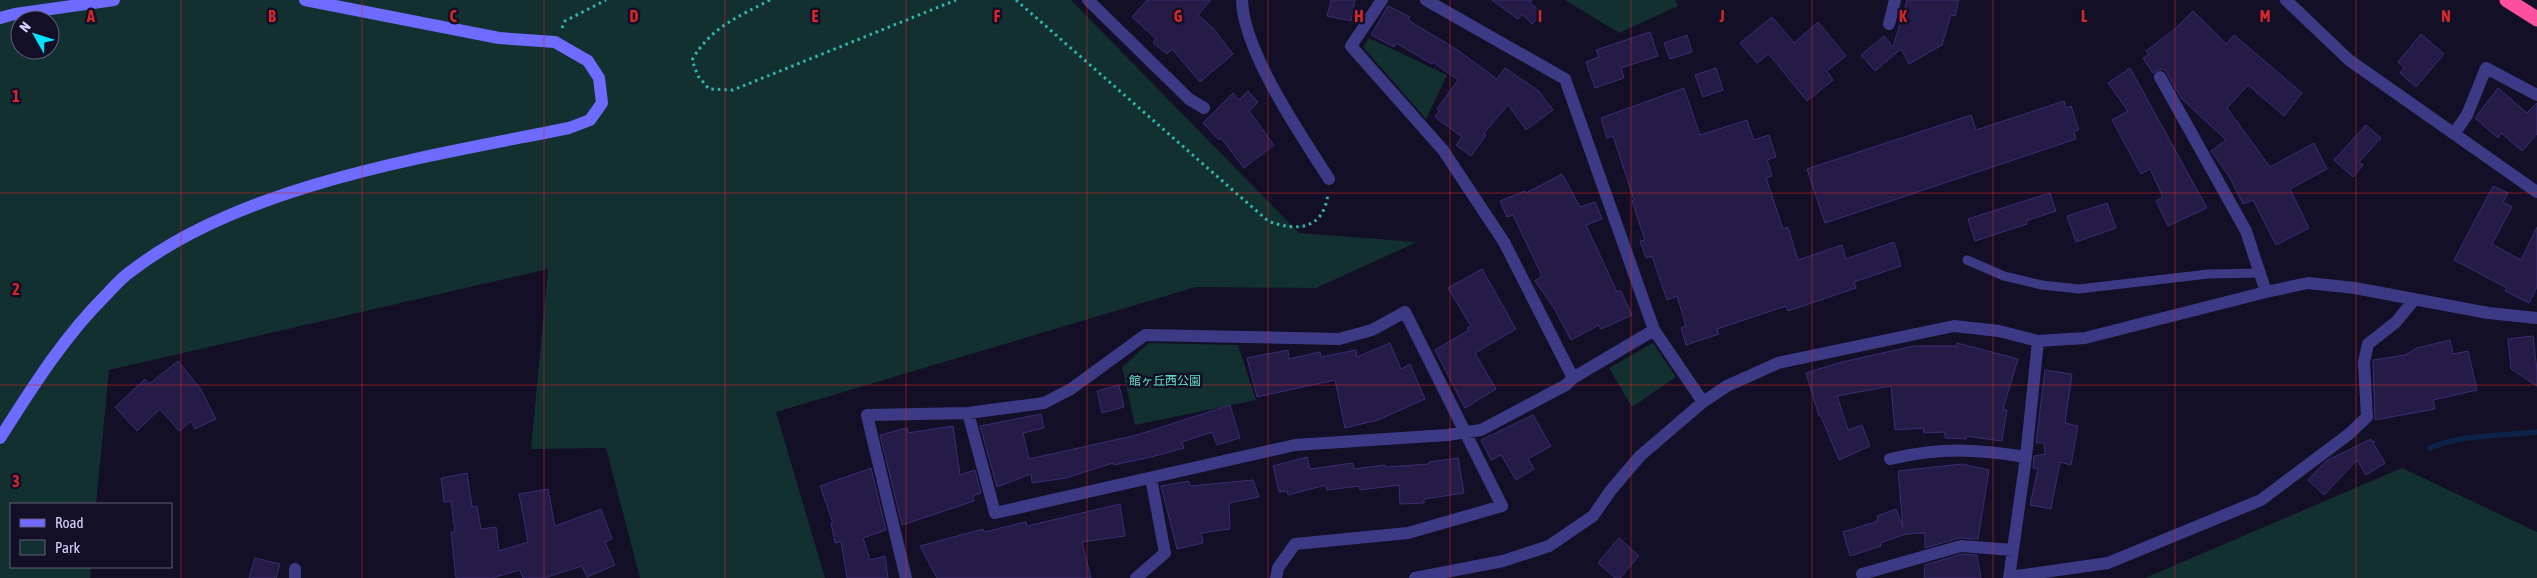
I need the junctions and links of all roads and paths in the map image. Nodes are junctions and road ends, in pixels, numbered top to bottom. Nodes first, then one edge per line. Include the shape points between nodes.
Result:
1 (114, 0) edge
2 (305, 0) edge
3 (606, 0) edge
4 (770, 0) edge
5 (956, 0) edge
6 (1016, 0) edge
7 (1088, 0) edge
8 (1242, 0) edge
9 (1382, 0) edge
10 (1426, 0) edge
11 (1896, 0) edge
12 (2286, 0) edge
13 (2507, 0) edge
14 (0, 18) edge
15 (2537, 19) edge
16 (1889, 24) dead end
17 (555, 42) junction
18 (2160, 76) dead end
19 (2537, 95) edge
20 (1204, 108) dead end
21 (2454, 134) junction
22 (1329, 178) joint
23 (2537, 192) edge
24 (1967, 260) dead end
25 (2261, 273) junction
26 (2266, 292) junction
27 (2414, 300) junction
28 (2537, 318) edge
29 (1654, 330) junction
30 (2038, 342) junction
31 (1573, 378) junction
32 (1703, 402) junction
33 (968, 413) junction
34 (1465, 432) junction
35 (0, 438) edge
36 (2026, 457) junction
37 (1890, 459) dead end
38 (1151, 478) junction
39 (2013, 550) junction
40 (1862, 574) dead end
41 (2009, 577) edge
42 (906, 578) edge
43 (1136, 578) edge
44 (1276, 578) edge
45 (1415, 578) edge

1 - 14 street
2 - 17 street via 499,38
3 - 17 path via 565,21
4 - 5 path via 727,23 702,43 692,60 698,76 709,89 733,90
6 - 22 path via 1268,221 1286,228 1306,227 1322,214
7 - 20 street via 1189,99
8 - 22 street via 1248,35 1287,112
9 - 31 street via 1351,46 1443,150 1504,242
10 - 29 street via 1565,79
11 - 16 street
12 - 21 street via 2349,60
13 - 15 highway
17 - 35 street via 588,60 599,78 602,103 590,120 569,128 382,167 296,191 202,226 129,272 80,321
18 - 25 street via 2246,231
19 - 21 street via 2486,68 2468,115
21 - 23 street
24 - 25 lane via 2004,276 2079,289 2208,274
25 - 26 street
26 - 27 street via 2308,283 2355,288
26 - 30 street via 2086,338
27 - 28 street
27 - 41 street via 2396,322 2368,344 2364,362 2367,417 2262,500 2108,562
29 - 31 street
29 - 32 street
30 - 32 street via 1999,330 1954,326 1778,363 1727,386
30 - 36 street
31 - 34 street via 1566,386 1481,430
32 - 45 street via 1640,456 1593,516 1549,546 1503,562
33 - 34 street via 1044,403 1070,389 1145,336 1339,339 1372,330 1405,312
33 - 38 street via 996,513
33 - 42 street via 867,415
34 - 38 street via 1295,445
34 - 44 street via 1502,506 1408,533 1294,544 1278,568
36 - 37 street via 1978,450 1922,452
36 - 39 street
38 - 43 street via 1165,553
39 - 40 street via 1961,546
39 - 41 street

